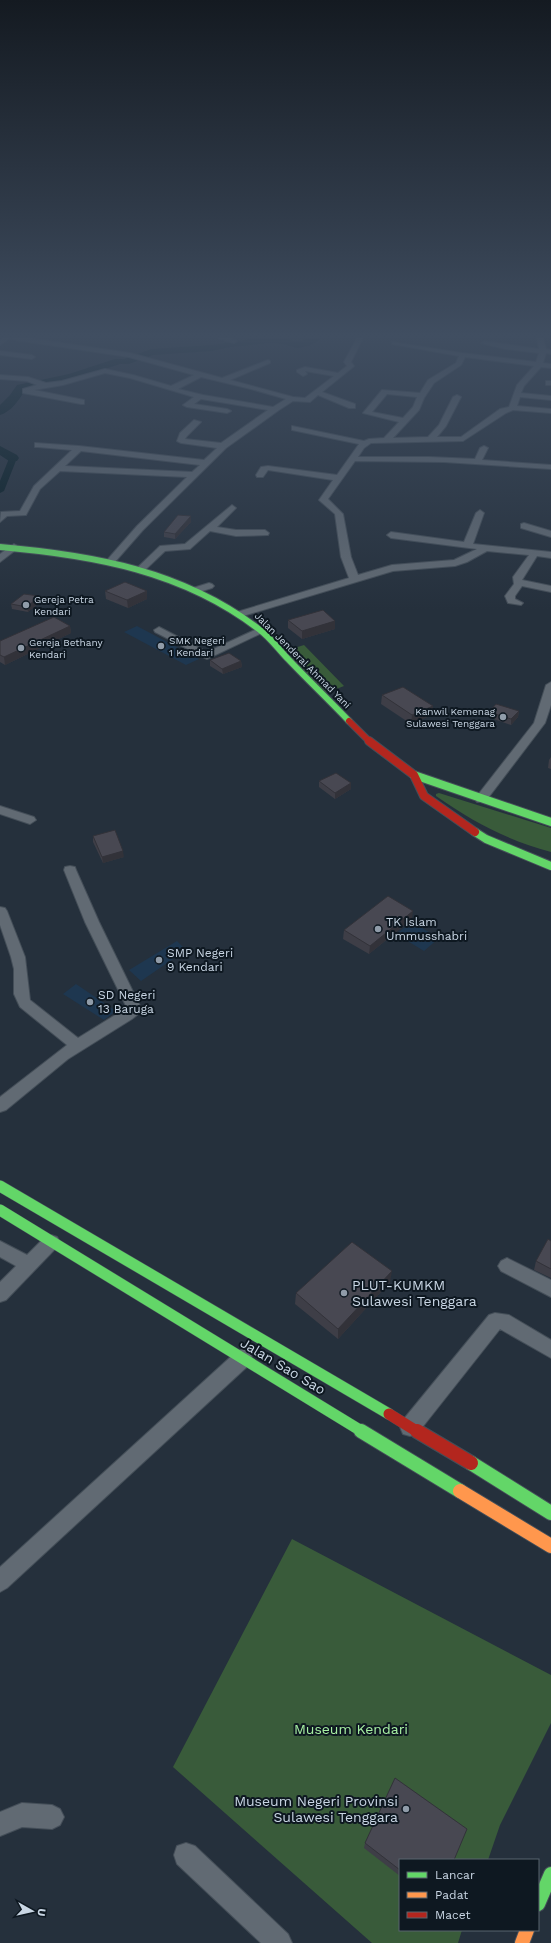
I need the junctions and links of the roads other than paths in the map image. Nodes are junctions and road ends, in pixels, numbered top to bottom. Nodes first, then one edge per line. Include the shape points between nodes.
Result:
1 (190, 429) edge
2 (244, 429) edge
3 (298, 429) edge
4 (398, 429) edge
5 (439, 429) edge
6 (479, 429) edge
7 (387, 440) junction
8 (430, 440) junction
9 (364, 443) junction
10 (38, 445) dead end
11 (223, 446) junction
12 (79, 448) junction
13 (484, 448) dead end
14 (353, 459) junction
15 (478, 461) junction
16 (207, 463) junction
17 (549, 465) edge
18 (58, 468) junction
19 (194, 475) junction
20 (260, 475) dead end
21 (337, 478) junction
22 (232, 508) dead end
23 (480, 513) dead end
24 (0, 519) edge
25 (524, 526) dead end
26 (211, 528) junction
27 (265, 533) dead end
28 (551, 534) edge
29 (391, 535) dead end
30 (468, 545) junction
31 (0, 546) edge
32 (14, 548) junction
33 (486, 548) junction
34 (535, 553) junction
35 (551, 555) edge
36 (0, 559) edge
37 (111, 561) junction
38 (140, 569) junction
39 (355, 580) junction
40 (520, 583) junction
41 (209, 586) dead end
42 (551, 589) edge
43 (196, 590) junction
44 (518, 603) dead end
45 (240, 614) junction
46 (159, 630) dead end
47 (261, 631) junction
48 (551, 685) edge
49 (414, 774) junction
50 (445, 785) junction
51 (424, 796) junction
52 (481, 798) junction
53 (0, 810) edge
54 (30, 820) dead end
55 (551, 822) edge
56 (551, 866) edge
57 (70, 870) dead end
58 (0, 911) edge
59 (78, 1046) junction
60 (0, 1106) edge
61 (0, 1186) edge
62 (0, 1210) edge
63 (51, 1242) junction
64 (0, 1248) edge
65 (28, 1265) junction
66 (507, 1266) dead end
67 (551, 1289) edge
68 (0, 1294) edge
69 (550, 1348) edge
70 (243, 1358) junction
71 (410, 1427) junction
72 (551, 1513) edge
73 (551, 1546) edge
74 (0, 1581) edge
75 (52, 1817) dead end
76 (0, 1824) edge
77 (186, 1855) dead end
78 (551, 1874) edge
79 (539, 1902) edge
80 (528, 1931) edge
81 (279, 1943) edge
82 (522, 1943) edge

1 - 11 street via 181,441
2 - 11 street
3 - 9 street
4 - 7 street
5 - 8 street
6 - 8 street via 465,439
7 - 8 street
7 - 9 street
9 - 14 street
10 - 12 street
11 - 16 street
12 - 16 street
12 - 18 street
13 - 15 street
14 - 15 street
14 - 21 street
15 - 17 street via 520,466
16 - 19 street
18 - 19 street
18 - 24 street via 36,488 23,513 4,514
19 - 37 street via 140,528
20 - 21 street via 268,468
21 - 39 street via 323,500 339,514 346,557
22 - 26 street
23 - 30 street
25 - 28 street
26 - 27 street via 236,533
26 - 38 street via 187,547 163,548
29 - 30 street
30 - 33 street
31 - 32 main road, Jalan Jenderal Ahmad Yani
32 - 36 street
32 - 37 main road, Jalan Jenderal Ahmad Yani via 80,554
33 - 34 street
33 - 39 street via 456,563 399,566
34 - 35 street
34 - 40 street via 518,576 517,581
37 - 38 main road, Jalan Jenderal Ahmad Yani
38 - 43 main road, Jalan Jenderal Ahmad Yani
39 - 45 street
40 - 42 street
40 - 44 street via 510,596 511,601
41 - 43 street
43 - 45 main road, Jalan Jenderal Ahmad Yani
45 - 47 main road, Jalan Jenderal Ahmad Yani
46 - 47 street via 207,656
47 - 49 main road, Jalan Jenderal Ahmad Yani via 375,747
48 - 52 street via 539,723
49 - 50 main road, Jalan Jenderal Ahmad Yani
49 - 51 main road
50 - 51 main road
50 - 52 main road, Jalan Jenderal Ahmad Yani
51 - 56 main road via 486,839
52 - 55 main road, Jalan Jenderal Ahmad Yani
53 - 54 street
57 - 59 street via 133,1006 127,1015
58 - 59 street via 19,961 22,975 20,996 25,1003
59 - 60 street via 53,1062
61 - 71 main road, Jalan Sao Sao
62 - 63 main road, Jalan Sao Sao
63 - 65 street
63 - 70 main road, Jalan Sao Sao
64 - 65 street
65 - 68 street
66 - 67 street
69 - 71 street via 503,1321 495,1322
70 - 73 main road, Jalan Sao Sao
70 - 74 street
71 - 72 main road, Jalan Sao Sao
75 - 76 street via 22,1815
77 - 81 street
78 - 79 main road
80 - 82 main road

